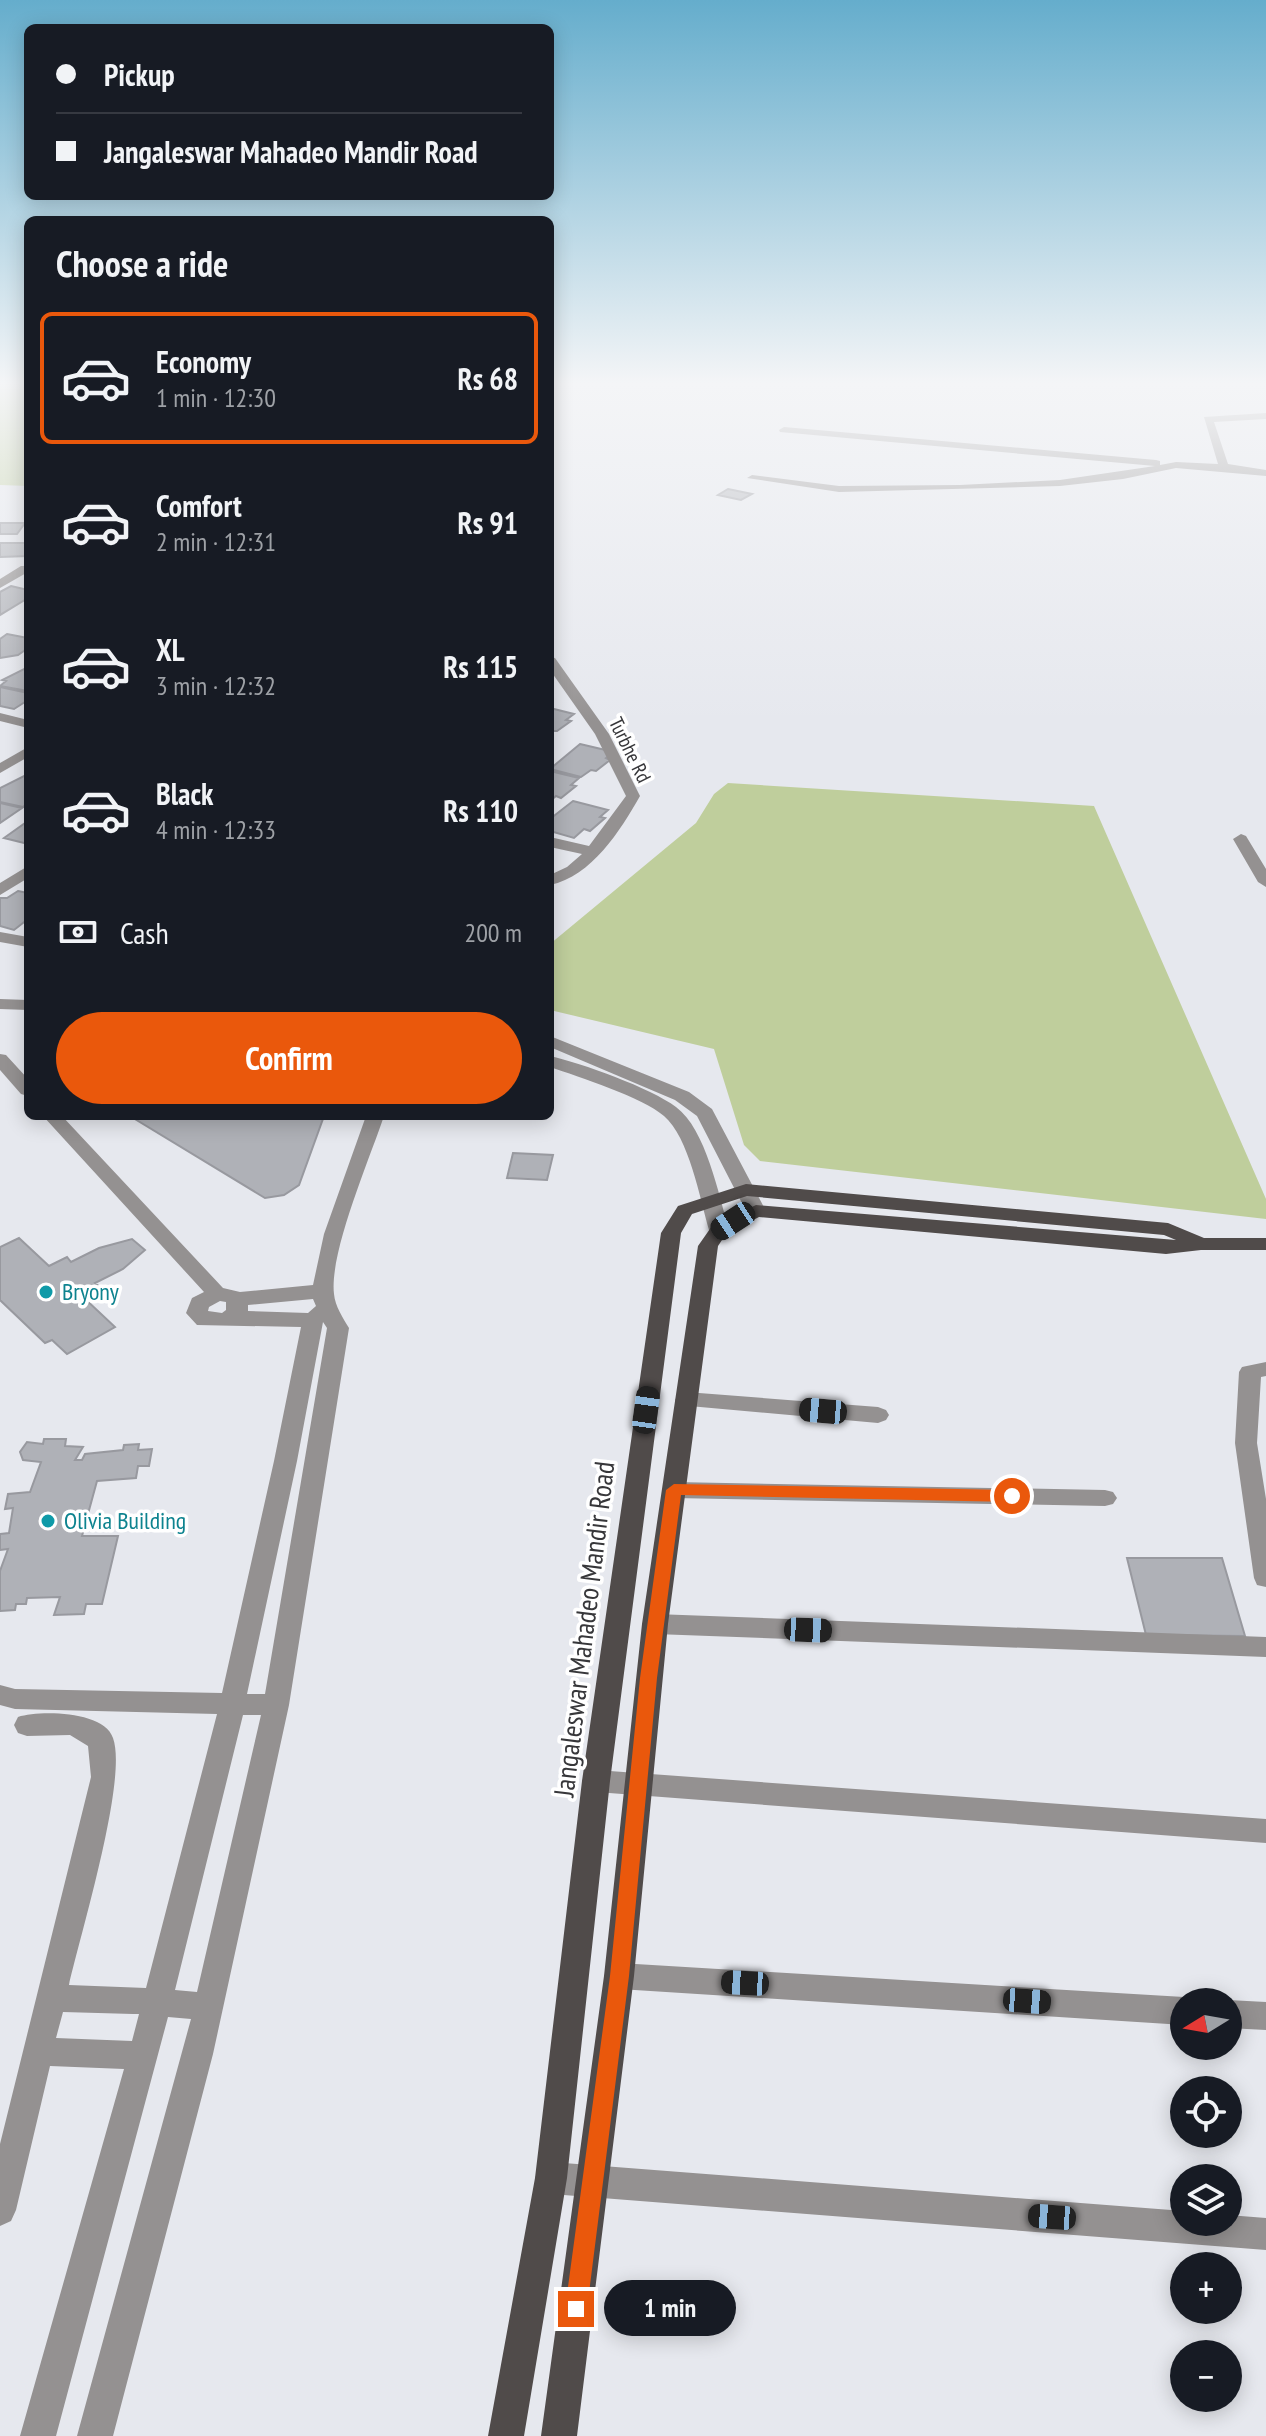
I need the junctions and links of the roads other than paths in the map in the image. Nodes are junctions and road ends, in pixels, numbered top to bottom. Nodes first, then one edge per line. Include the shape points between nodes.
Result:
1 (0, 568) edge
2 (24, 569) edge
3 (24, 570) edge
4 (2, 583) edge
5 (24, 586) edge
6 (554, 667) edge
7 (0, 717) edge
8 (24, 723) edge
9 (24, 754) edge
10 (0, 769) edge
11 (1241, 839) dead end
12 (554, 843) edge
13 (590, 851) junction
14 (24, 874) edge
15 (554, 880) edge
16 (1266, 882) edge
17 (0, 890) edge
18 (0, 937) edge
19 (24, 941) edge
20 (0, 992) edge
21 (24, 993) edge
22 (0, 1004) edge
23 (24, 1005) edge
24 (554, 1043) edge
25 (0, 1059) edge
26 (554, 1062) edge
27 (24, 1086) edge
28 (56, 1120) edge
29 (374, 1120) edge
30 (709, 1200) junction
31 (751, 1200) junction
32 (719, 1230) junction
33 (1266, 1244) edge
34 (229, 1303) junction
35 (320, 1306) junction
36 (1266, 1369) edge
37 (316, 1376) junction
38 (686, 1400) junction
39 (878, 1415) dead end
40 (674, 1490) junction
41 (1105, 1498) dead end
42 (1266, 1578) edge
43 (655, 1624) junction
44 (1266, 1647) edge
45 (0, 1695) edge
46 (232, 1705) junction
47 (276, 1705) junction
48 (27, 1725) dead end
49 (596, 1781) junction
50 (637, 1785) junction
51 (1266, 1831) edge
52 (619, 1976) junction
53 (51, 1998) junction
54 (157, 2002) junction
55 (208, 2007) junction
56 (1170, 2010) edge
57 (1242, 2015) edge
58 (1266, 2016) edge
59 (38, 2051) junction
60 (144, 2056) junction
61 (551, 2178) junction
62 (593, 2183) junction
63 (0, 2210) edge
64 (1266, 2234) edge
65 (38, 2436) edge
66 (95, 2436) edge
67 (506, 2436) edge
68 (559, 2436) edge

1 - 2 street
3 - 4 street
4 - 5 street
6 - 13 street, Turbhe Rd via 602,734 633,796 621,818
7 - 8 street
9 - 10 street
11 - 16 street
12 - 13 street
13 - 15 street, Turbhe Rd via 567,878
14 - 17 street
18 - 19 street
20 - 21 street
22 - 23 street
24 - 31 street via 682,1096 705,1113
25 - 27 street
26 - 30 street via 670,1111 700,1164
28 - 34 street
29 - 35 street via 330,1252
30 - 31 main road, Jangaleswar Mahadeo Mandir Road
30 - 32 street
30 - 49 main road, Jangaleswar Mahadeo Mandir Road via 685,1210 671,1233
31 - 32 main road
31 - 33 main road, Jangaleswar Mahadeo Mandir Road via 1166,1248
32 - 38 main road via 708,1246
34 - 35 street
34 - 35 street
35 - 37 street via 338,1328
36 - 42 street via 1250,1372 1246,1443
37 - 46 street
37 - 47 street
38 - 39 street
38 - 40 main road
40 - 41 street
40 - 43 main road
43 - 44 street
43 - 50 main road
45 - 46 street
46 - 47 street
46 - 54 street
47 - 55 street
48 - 53 street via 74,1724 101,1740 104,1777
49 - 50 street
49 - 61 main road, Jangaleswar Mahadeo Mandir Road
50 - 51 street
50 - 52 main road
52 - 56 street
52 - 62 main road
53 - 54 street
53 - 59 street
54 - 55 street
54 - 60 street
55 - 66 street
57 - 58 street
59 - 60 street
59 - 63 street
60 - 65 street
61 - 62 street
61 - 67 main road, Jangaleswar Mahadeo Mandir Road
62 - 64 street
62 - 68 main road

